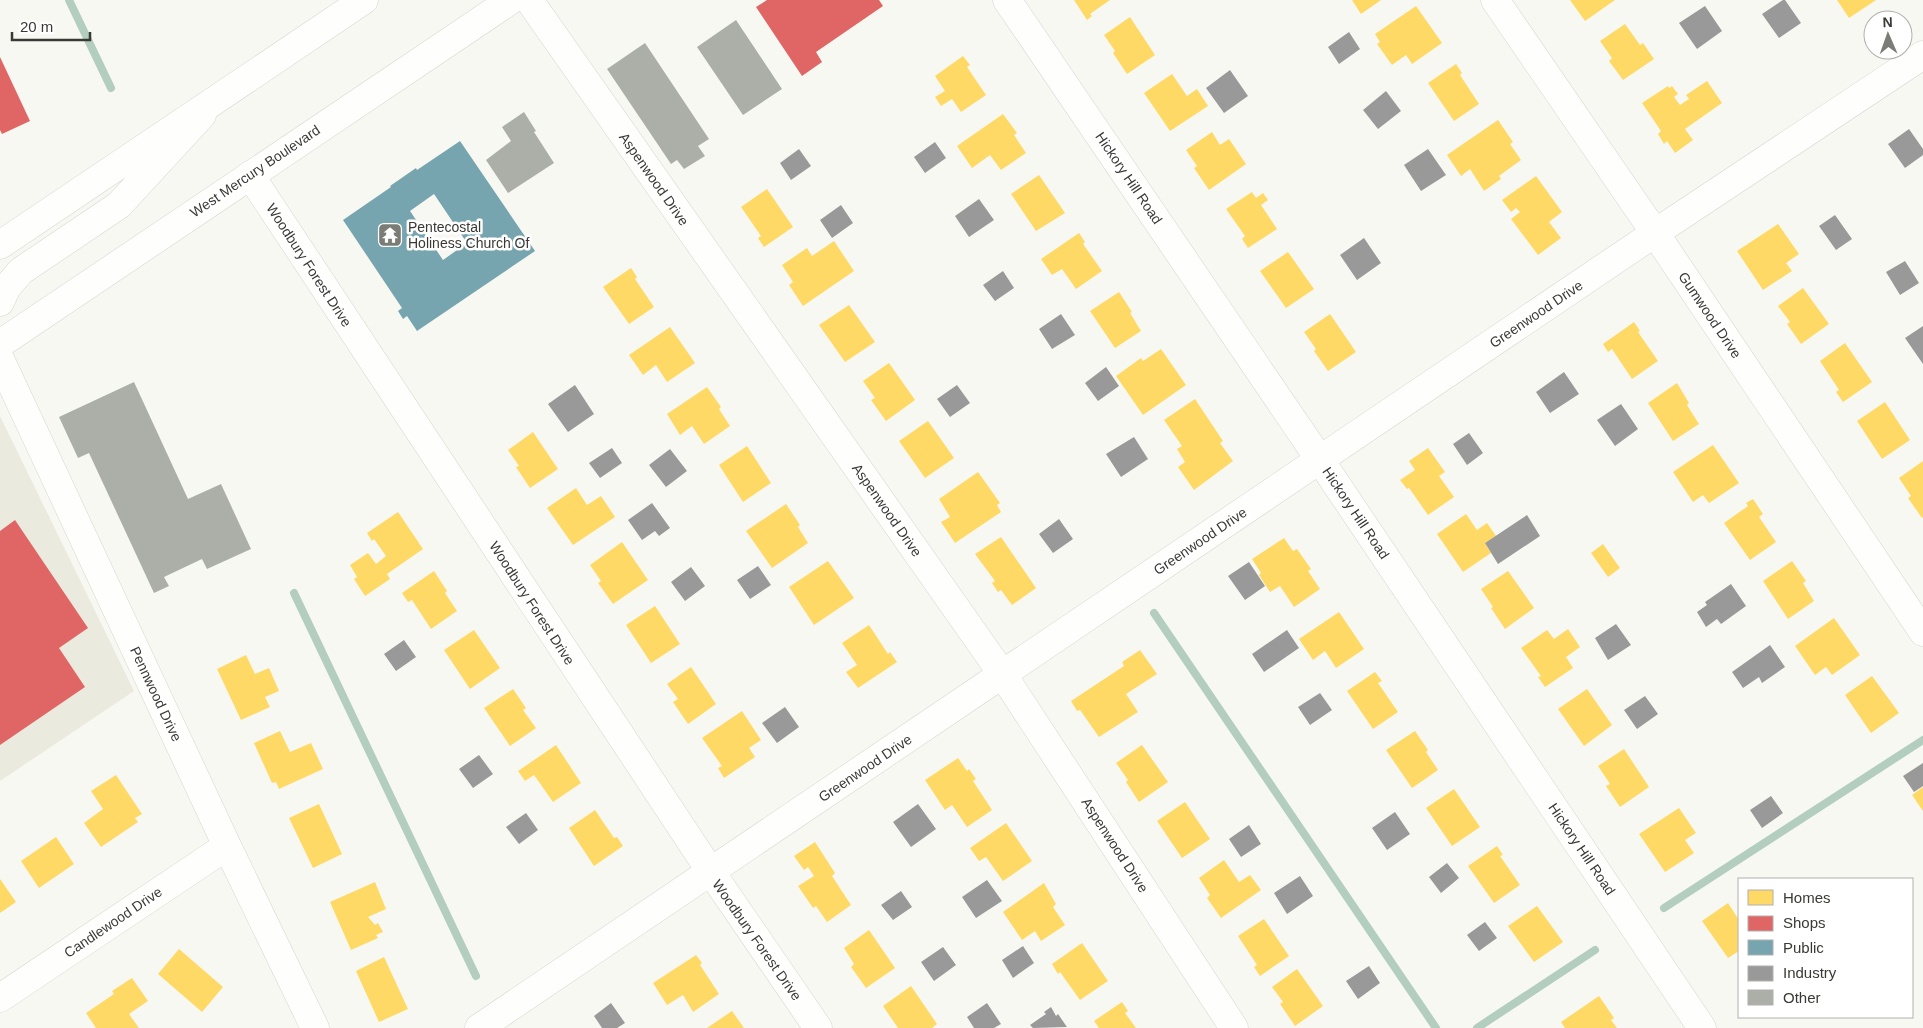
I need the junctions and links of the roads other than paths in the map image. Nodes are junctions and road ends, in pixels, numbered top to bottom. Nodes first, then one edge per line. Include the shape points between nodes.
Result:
1 (364, 0) edge
2 (511, 0) edge
3 (529, 0) edge
4 (1007, 0) edge
5 (1495, 0) edge
6 (1923, 55) edge
7 (218, 98) junction
8 (250, 175) junction
9 (1656, 233) junction
10 (0, 245) edge
11 (0, 302) edge
12 (0, 344) edge
13 (0, 359) edge
14 (1320, 460) junction
15 (1923, 632) edge
16 (1003, 675) junction
17 (227, 846) junction
18 (711, 872) junction
19 (0, 998) edge
20 (316, 1028) edge
21 (479, 1028) edge
22 (818, 1028) edge
23 (1234, 1028) edge
24 (1702, 1028) edge

1 - 7 main road
2 - 8 main road, West Mercury Boulevard
3 - 16 main road, Aspenwood Drive
4 - 14 main road, Hickory Hill Road
5 - 9 main road, Gumwood Drive
6 - 9 main road, Greenwood Drive
7 - 10 main road
7 - 11 main road via 120,205 21,271
8 - 12 main road, West Mercury Boulevard
8 - 18 main road, Woodbury Forest Drive
9 - 14 main road, Greenwood Drive
9 - 15 main road, Gumwood Drive
13 - 17 main road, Pennwood Drive
14 - 16 main road, Greenwood Drive
14 - 24 main road, Hickory Hill Road
16 - 18 main road, Greenwood Drive
16 - 23 main road, Aspenwood Drive
17 - 19 main road, Candlewood Drive
17 - 20 main road, Pennwood Drive
18 - 21 main road, Greenwood Drive
18 - 22 main road, Woodbury Forest Drive

